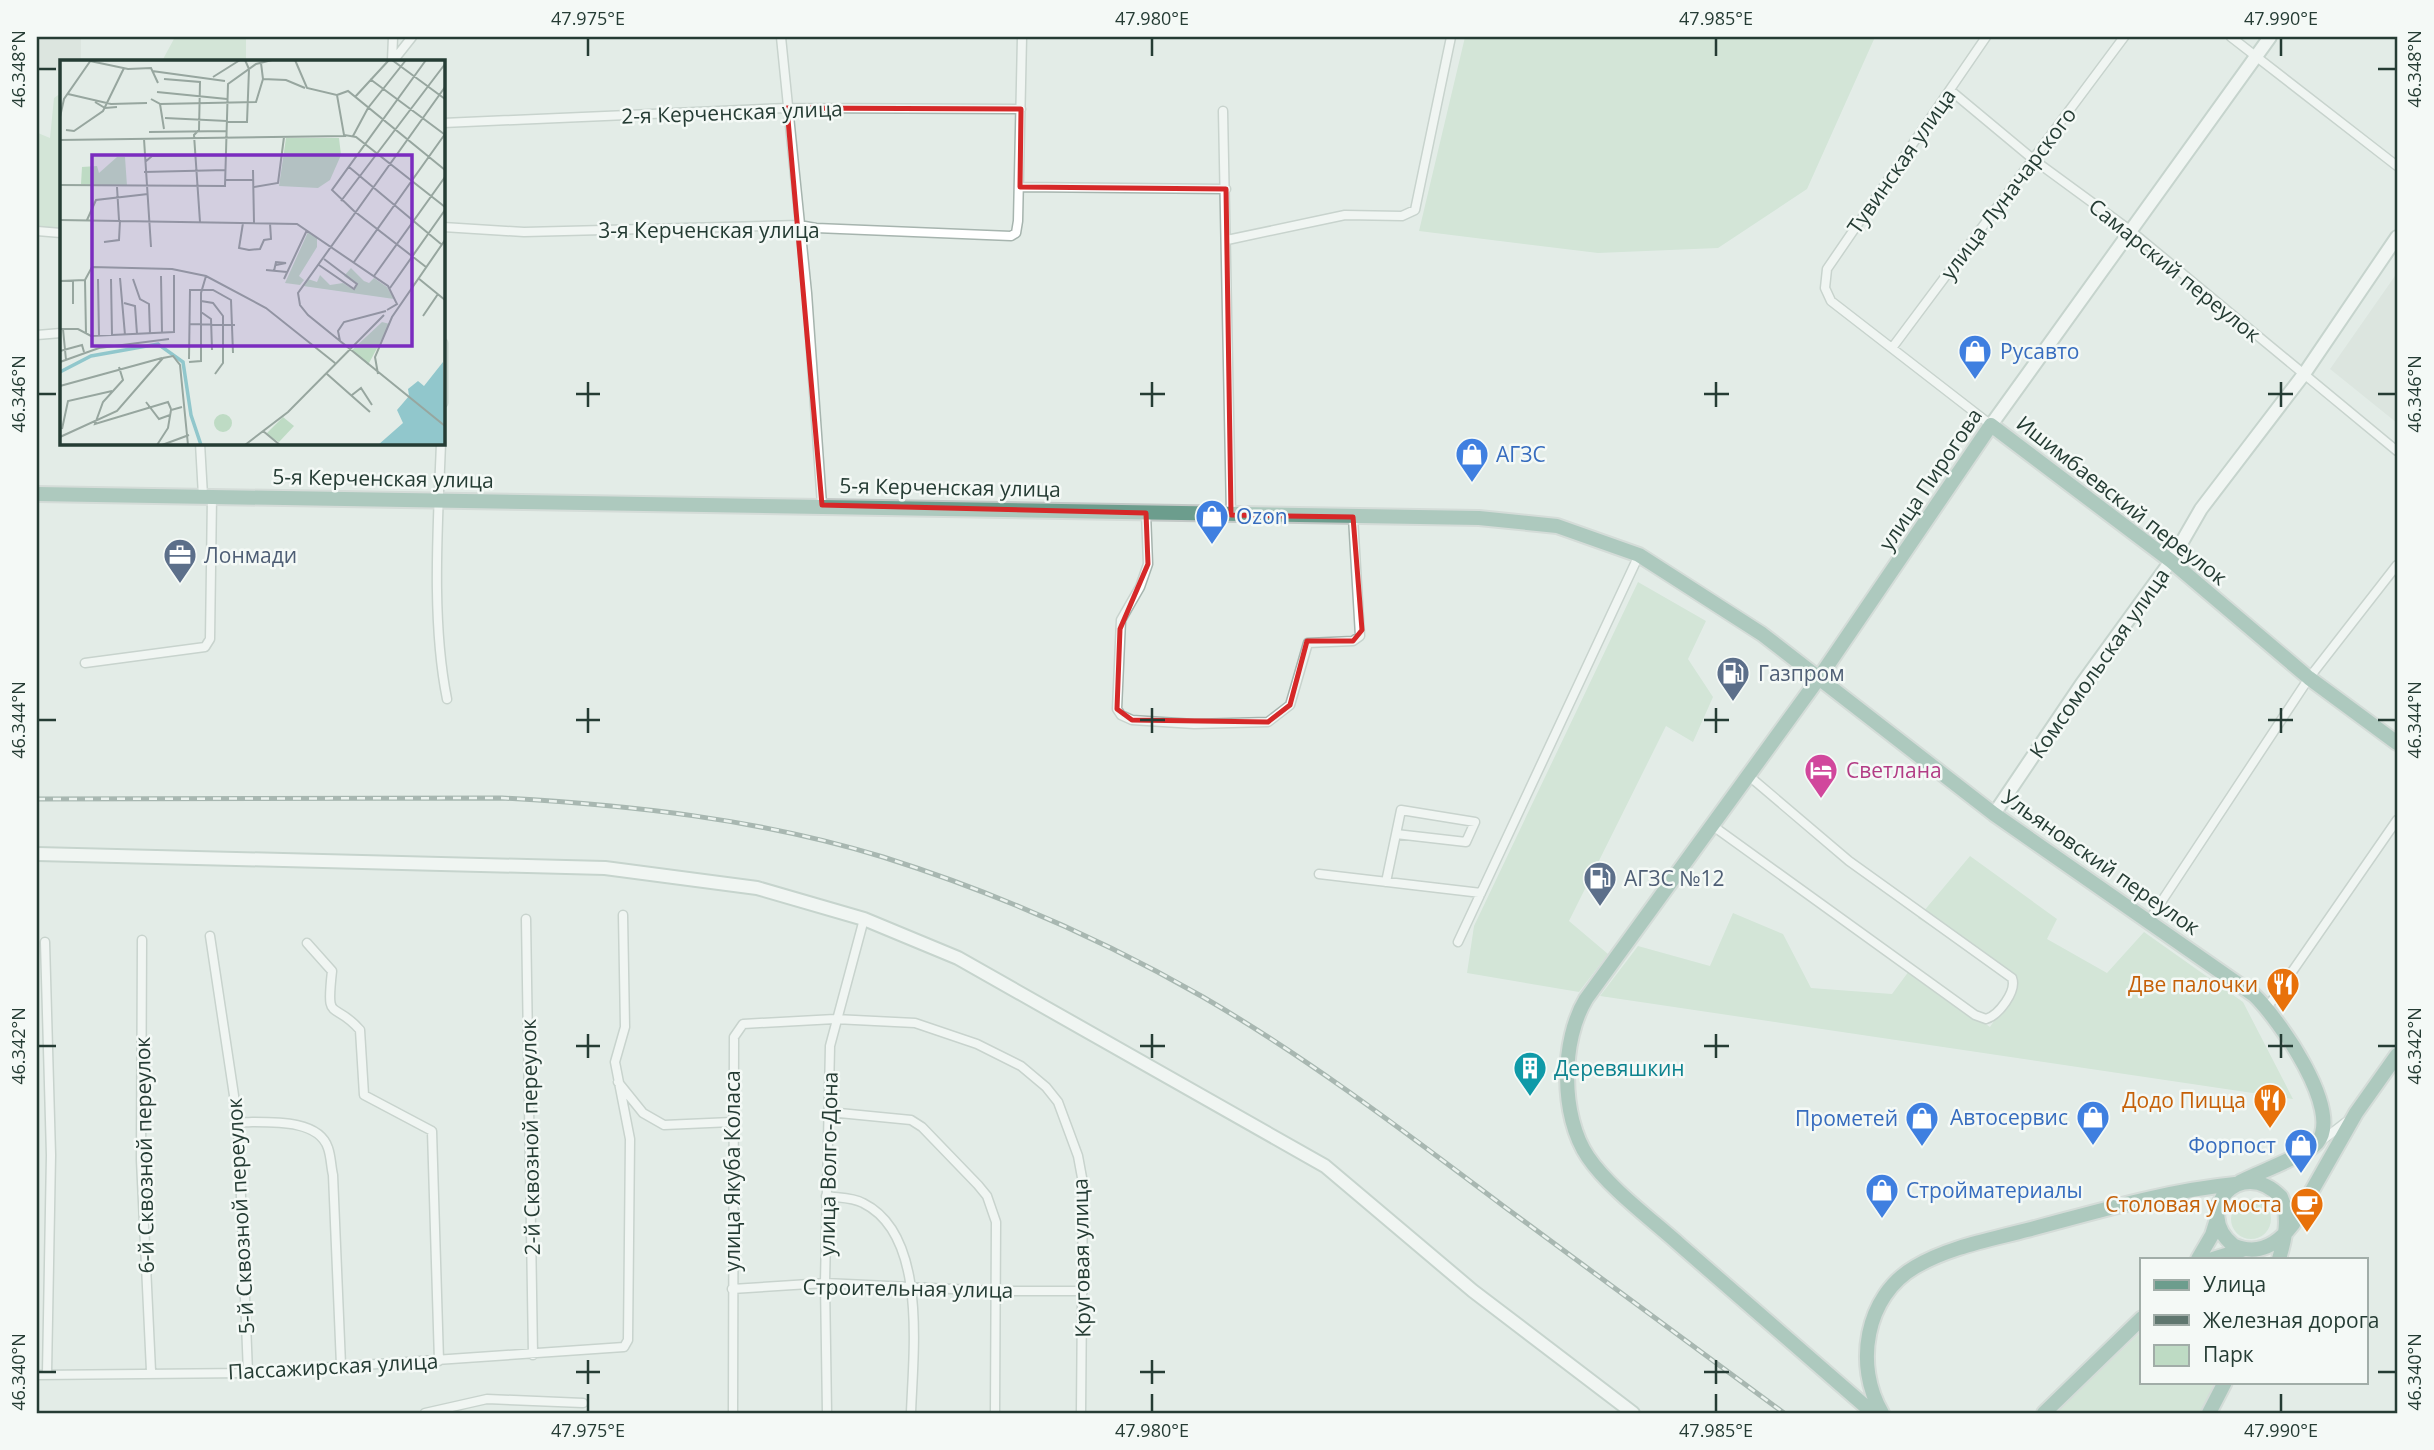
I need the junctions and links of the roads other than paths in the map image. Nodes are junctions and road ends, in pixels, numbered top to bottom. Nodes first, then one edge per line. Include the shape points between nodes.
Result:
1 (393, 37) edge
2 (412, 37) edge
3 (781, 37) edge
4 (1022, 37) edge
5 (1451, 37) edge
6 (1986, 37) edge
7 (2124, 37) edge
8 (2231, 37) edge
9 (2270, 37) edge
10 (2256, 56) junction
11 (393, 60) edge
12 (394, 60) edge
13 (1951, 90) junction
14 (787, 108) junction
15 (1021, 109) junction
16 (1223, 111) dead end
17 (444, 123) edge
18 (2034, 160) junction
19 (2397, 166) edge
20 (1020, 187) junction
21 (1226, 189) junction
22 (799, 225) junction
23 (444, 227) edge
24 (37, 231) edge
25 (2131, 231) junction
26 (60, 233) edge
27 (2397, 237) edge
28 (1227, 240) junction
29 (1825, 288) joint
30 (60, 333) edge
31 (37, 335) edge
32 (1892, 348) junction
33 (2304, 374) junction
34 (1992, 425) junction
35 (200, 444) edge
36 (441, 444) edge
37 (2397, 451) edge
38 (37, 494) edge
39 (207, 496) junction
40 (439, 500) junction
41 (822, 505) junction
42 (1146, 513) junction
43 (1231, 515) junction
44 (1353, 517) junction
45 (1639, 555) junction
46 (2171, 561) junction
47 (2397, 565) edge
48 (85, 663) dead end
49 (1819, 678) junction
50 (2309, 678) junction
51 (447, 699) dead end
52 (2397, 743) edge
53 (1749, 776) junction
54 (1994, 814) junction
55 (2397, 820) edge
56 (1713, 826) junction
57 (1396, 834) junction
58 (37, 854) edge
59 (1319, 874) dead end
60 (1386, 882) junction
61 (1481, 893) junction
62 (622, 915) dead end
63 (526, 919) dead end
64 (863, 919) junction
65 (2148, 922) junction
66 (210, 936) dead end
67 (142, 940) dead end
68 (45, 942) dead end
69 (1458, 942) dead end
70 (307, 943) dead end
71 (2267, 1008) junction
72 (835, 1019) junction
73 (2397, 1055) edge
74 (616, 1079) junction
75 (829, 1112) junction
76 (2356, 1113) junction
77 (238, 1122) junction
78 (732, 1122) junction
79 (2312, 1147) junction
80 (2238, 1183) junction
81 (826, 1196) junction
82 (2217, 1217) junction
83 (2285, 1234) junction
84 (2245, 1249) junction
85 (2199, 1258) edge
86 (2216, 1258) edge
87 (2279, 1258) edge
88 (825, 1283) junction
89 (909, 1287) junction
90 (732, 1289) junction
91 (995, 1291) junction
92 (1083, 1291) junction
93 (2140, 1320) edge
94 (533, 1355) junction
95 (439, 1361) junction
96 (341, 1365) junction
97 (151, 1371) junction
98 (47, 1373) junction
99 (248, 1373) junction
100 (37, 1374) edge
101 (2224, 1384) edge
102 (583, 1403) dead end
103 (425, 1413) edge
104 (733, 1413) edge
105 (827, 1413) edge
106 (911, 1413) edge
107 (995, 1413) edge
108 (1081, 1413) edge
109 (1633, 1413) edge
110 (1873, 1413) edge
111 (1882, 1413) edge
112 (2044, 1413) edge
113 (2209, 1413) edge

1 - 11 street
2 - 12 street
3 - 14 street
4 - 15 street
5 - 28 street via 1415,210 1402,216 1345,215
6 - 13 street, Тувинская улица
7 - 18 street, улица Луначарского
8 - 10 street
9 - 10 street, улица Пирогова
10 - 19 street
10 - 25 street, улица Пирогова
13 - 18 street, Самарский переулок
13 - 29 street, Тувинская улица via 1827,269
14 - 15 street, 2-я Керченская улица
14 - 17 street, 2-я Керченская улица
14 - 22 street
15 - 20 street
16 - 21 street
18 - 25 street, Самарский переулок
18 - 32 street, улица Луначарского
20 - 21 street
20 - 22 street, 3-я Керченская улица via 1016,233 1005,237
21 - 28 street
22 - 23 street, 3-я Керченская улица via 524,232
22 - 41 street
24 - 26 street
25 - 33 street, Самарский переулок
25 - 34 street, улица Пирогова
27 - 33 street, Комсомольская улица
28 - 43 street
29 - 32 street, Ишимбаевский переулок via 1831,301
30 - 31 street
32 - 34 street, Ишимбаевский переулок
33 - 37 street, Самарский переулок
33 - 46 street, Комсомольская улица via 2235,461
34 - 46 main road, Ишимбаевский переулок
34 - 49 main road, улица Пирогова
35 - 39 street
36 - 40 street
38 - 39 main road, 5-я Керченская улица
39 - 40 main road, 5-я Керченская улица
39 - 48 street via 210,639 205,647
40 - 41 main road, 5-я Керченская улица
40 - 51 street via 441,670
41 - 42 main road, 5-я Керченская улица
42 - 43 main road, 5-я Керченская улица
42 - 44 street via 1148,564 1121,620 1116,709 1132,720 1194,724 1259,723 1278,716 1290,705 1308,643 1353,641 1360,636
43 - 44 main road, 5-я Керченская улица
44 - 45 main road, 5-я Керченская улица via 1479,518 1544,524
45 - 49 main road, 5-я Керченская улица via 1762,634
45 - 61 street
46 - 50 main road, Ишимбаевский переулок
46 - 54 street, Комсомольская улица
47 - 50 street
49 - 53 main road, улица Пирогова
49 - 54 main road, Ульяновский переулок
50 - 52 main road, Ишимбаевский переулок
50 - 65 street
53 - 56 main road, улица Пирогова
53 - 56 street via 1849,861 2012,978 2013,988 1996,1015 1986,1019 1975,1014
54 - 65 main road, Ульяновский переулок
55 - 71 street
56 - 110 main road, улица Пирогова via 1575,1017 1570,1033 1570,1108 1588,1157 1645,1214
57 - 57 street via 1401,810 1475,822 1466,842
57 - 60 street
58 - 64 street via 606,868 757,888
59 - 60 street
60 - 61 street
61 - 69 street
62 - 74 street via 625,1027 615,1062
63 - 94 street, 2-й Сквозной переулок
64 - 72 street, улица Волго-Дона
64 - 109 street via 958,958 1325,1166 1474,1292
65 - 71 main road, Ульяновский переулок
66 - 77 street, 5-й Сквозной переулок
67 - 97 street, 6-й Сквозной переулок via 141,1160
68 - 98 street via 51,1156
70 - 95 street via 332,971 329,999 333,1012 360,1030 364,1095 432,1131
71 - 79 main road, Ульяновский переулок via 2302,1062 2322,1110 2322,1135
72 - 75 street, улица Волго-Дона
72 - 78 street, улица Якуба Коласа via 743,1024 733,1045
72 - 92 street, Круговая улица via 915,1023 977,1044 1021,1066 1046,1087 1058,1102 1080,1170 1085,1208
73 - 76 main road
74 - 78 street via 643,1113 664,1125
74 - 94 street, Пассажирская улица via 630,1139 628,1344
75 - 81 street, улица Волго-Дона
75 - 91 street via 911,1120 978,1185 996,1222
76 - 79 street
76 - 83 main road
77 - 96 street via 297,1125 315,1132 328,1148
77 - 99 street, 5-й Сквозной переулок
78 - 90 street, улица Якуба Коласа
79 - 80 main road
80 - 82 main road via 2221,1198
80 - 83 main road via 2265,1185 2281,1197
80 - 111 main road via 2178,1191 2098,1211 1962,1247 1913,1268 1879,1304 1868,1335 1869,1378
81 - 88 street, улица Волго-Дона
81 - 89 street via 855,1199 877,1213 902,1245
82 - 84 main road via 2223,1236
82 - 85 main road
83 - 84 main road via 2267,1247
83 - 87 main road
84 - 86 main road
88 - 89 street, Строительная улица
88 - 90 street, Строительная улица
88 - 105 street, улица Волго-Дона
89 - 91 street, Строительная улица
89 - 106 street via 915,1305
90 - 104 street, улица Якуба Коласа
91 - 92 street, Строительная улица
91 - 107 street
92 - 108 street, Круговая улица
93 - 112 main road
94 - 95 street, Пассажирская улица
95 - 96 street, Пассажирская улица
96 - 99 street, Пассажирская улица
97 - 98 street, Пассажирская улица
97 - 99 street, Пассажирская улица
98 - 100 street, Пассажирская улица
101 - 113 main road
102 - 103 street via 487,1399

